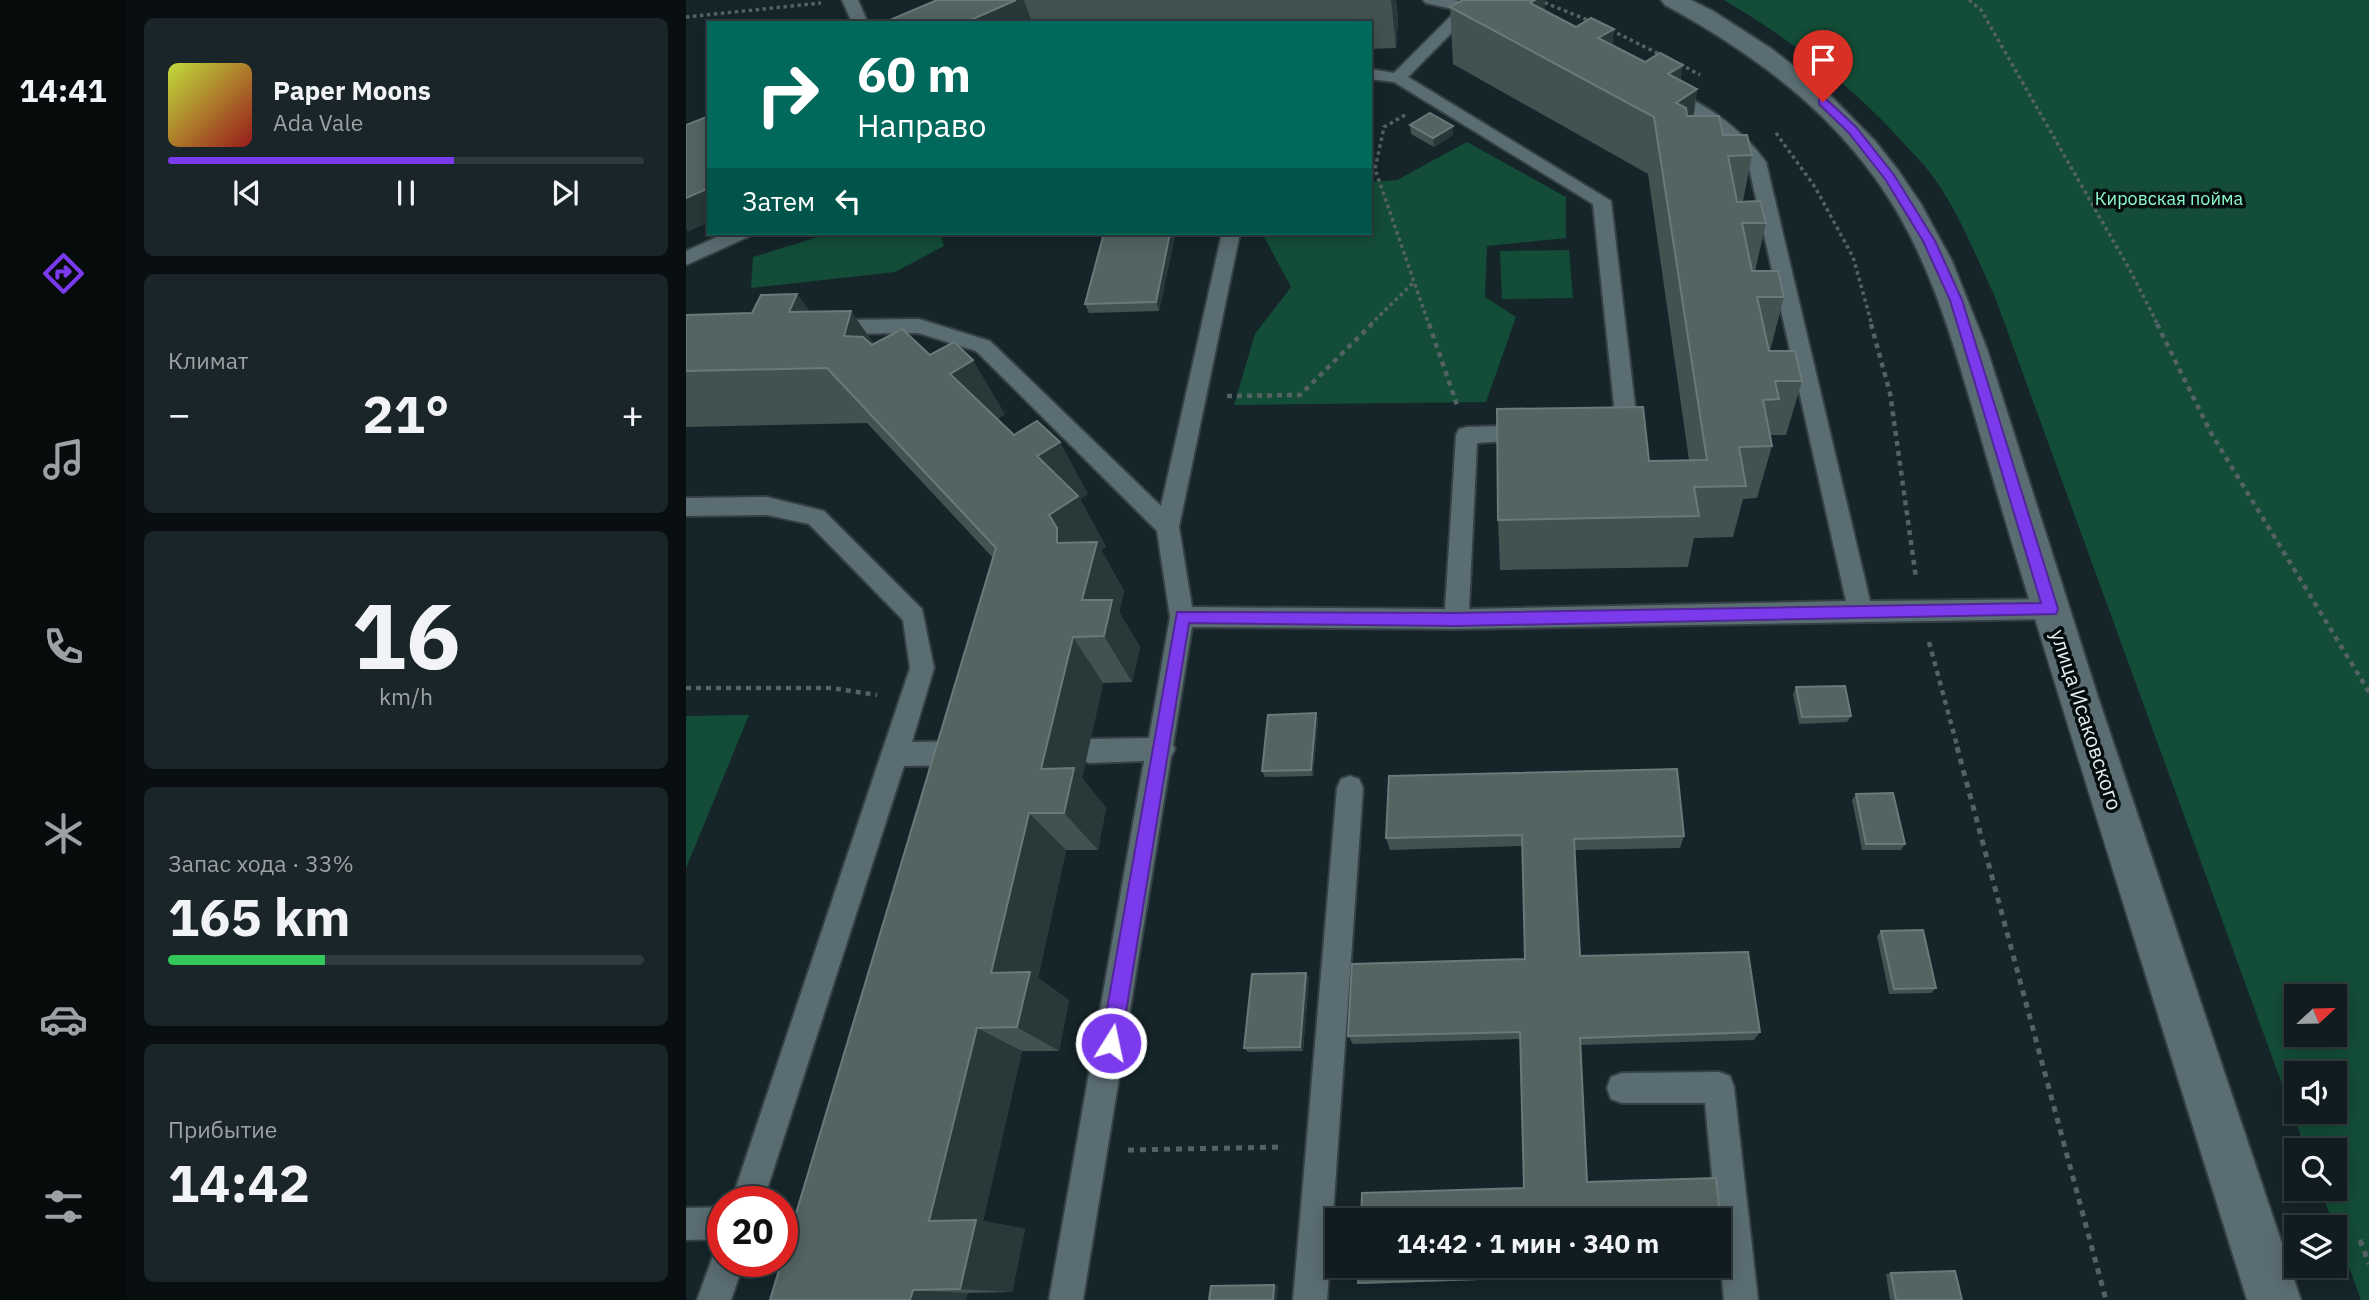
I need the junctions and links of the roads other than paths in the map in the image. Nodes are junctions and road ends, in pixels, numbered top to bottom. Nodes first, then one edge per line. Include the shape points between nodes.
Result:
1 (850, 0) edge
2 (1431, 0) edge
3 (1673, 0) edge
4 (1468, 7) junction
5 (1505, 16) edge
6 (859, 21) edge
7 (1372, 74) edge
8 (1398, 78) junction
9 (1651, 87) edge
10 (737, 235) edge
11 (1231, 235) edge
12 (686, 258) edge
13 (810, 327) edge
14 (1600, 432) edge
15 (1547, 433) edge
16 (686, 507) edge
17 (1168, 527) junction
18 (2050, 609) junction
19 (1860, 611) junction
20 (1182, 617) junction
21 (1456, 619) junction
22 (1162, 749) junction
23 (1088, 751) dead end
24 (988, 753) edge
25 (895, 754) junction
26 (1350, 788) dead end
27 (1622, 1088) dead end
28 (752, 1186) edge
29 (707, 1223) edge
30 (686, 1224) edge
31 (722, 1277) edge
32 (714, 1300) edge
33 (1066, 1300) edge
34 (1310, 1300) edge
35 (1741, 1300) edge
36 (2274, 1300) edge

1 - 6 lane
2 - 4 lane
3 - 18 street, улица Исаковского via 1767,56 1808,88 1852,129 1922,230 1956,300
4 - 5 lane
4 - 8 lane
7 - 8 lane
8 - 14 lane via 1602,201 1627,431
9 - 19 lane via 1722,124 1757,162
10 - 12 lane
11 - 17 lane
13 - 17 lane via 919,326 983,346
15 - 21 lane via 1467,435
16 - 25 lane via 767,506 816,517 914,616 922,668
17 - 20 lane
18 - 19 lane
18 - 36 street, улица Исаковского
19 - 21 lane
20 - 21 lane
20 - 22 lane
22 - 23 lane
22 - 33 lane
24 - 25 lane
25 - 28 lane
26 - 34 lane
27 - 35 lane via 1719,1087
29 - 30 lane
31 - 32 lane

